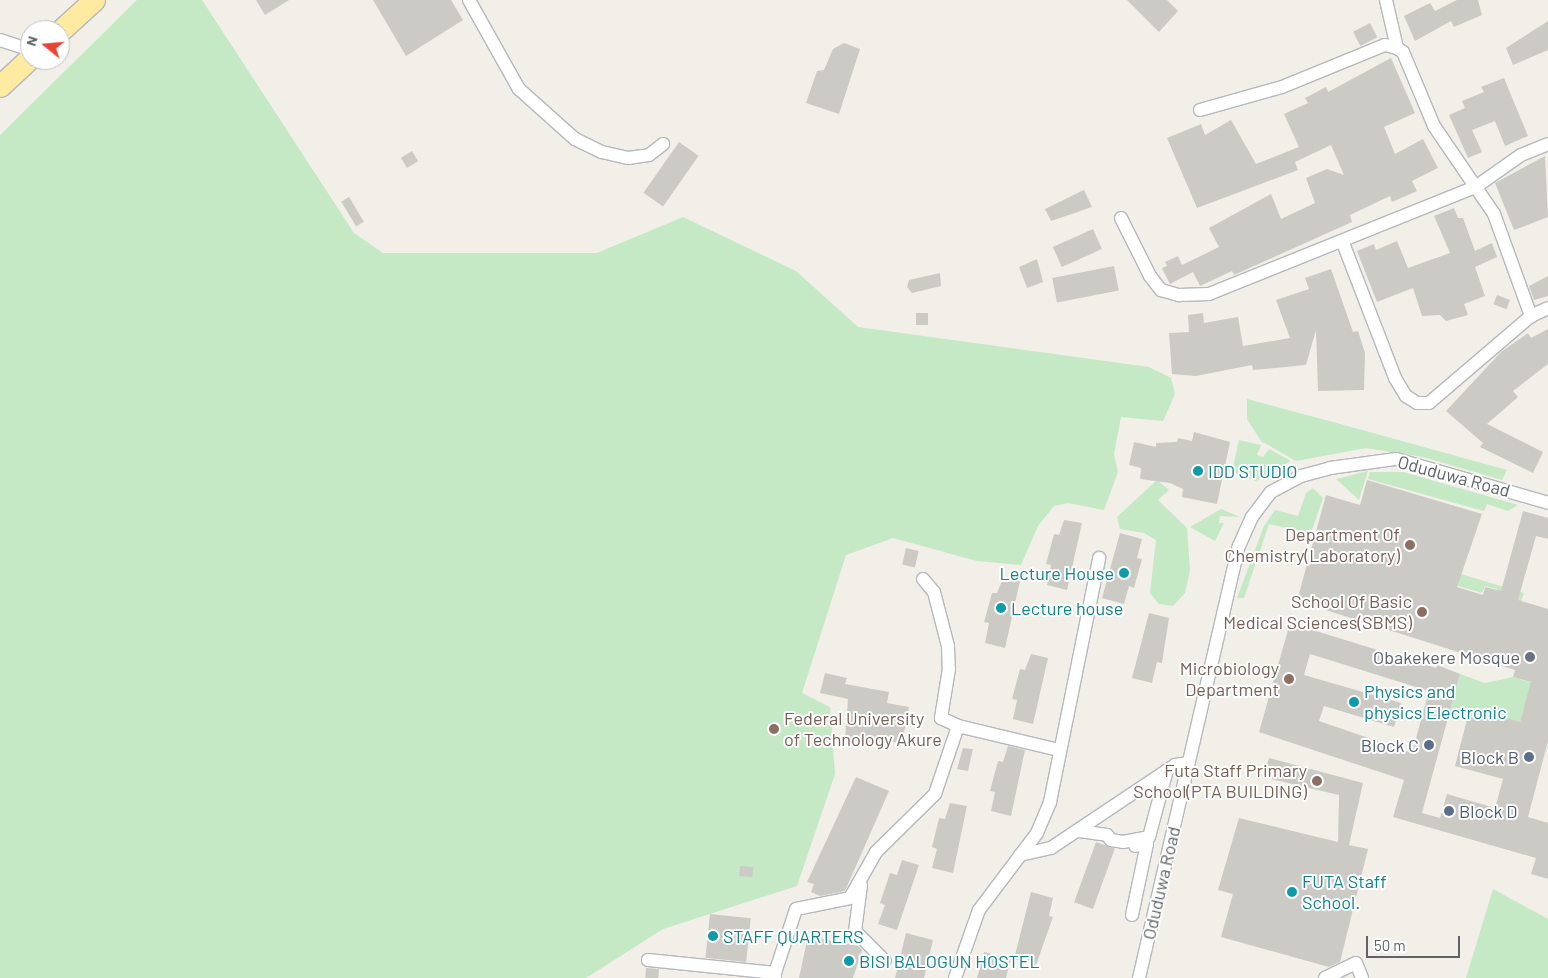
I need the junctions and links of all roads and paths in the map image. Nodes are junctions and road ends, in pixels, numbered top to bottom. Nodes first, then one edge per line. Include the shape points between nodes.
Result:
1 (94, 0) edge
2 (470, 0) edge
3 (1386, 0) edge
4 (70, 22) edge
5 (0, 40) edge
6 (20, 47) edge
7 (1397, 48) junction
8 (20, 67) edge
9 (0, 86) edge
10 (1200, 110) dead end
11 (664, 144) dead end
12 (1548, 144) edge
13 (1477, 186) junction
14 (1121, 218) dead end
15 (1343, 243) junction
16 (1548, 308) edge
17 (1531, 316) junction
18 (1548, 503) edge
19 (1099, 558) dead end
20 (923, 579) dead end
21 (958, 726) junction
22 (1059, 750) junction
23 (1188, 763) junction
24 (1167, 770) junction
25 (1079, 831) junction
26 (1123, 842) junction
27 (1020, 855) junction
28 (862, 875) junction
29 (1132, 915) dead end
30 (648, 960) dead end
31 (885, 961) dead end
32 (1356, 963) junction
33 (775, 975) edge
34 (955, 978) edge
35 (1139, 978) edge
36 (1325, 978) edge
37 (1340, 978) edge
38 (1362, 978) edge

1 - 4 highway
2 - 11 street via 519,89 575,138 602,152 628,158 649,156
3 - 7 street
5 - 6 street
7 - 10 street via 1385,45 1282,87
7 - 13 street via 1403,52 1434,126 1459,168
8 - 9 highway
12 - 13 street via 1522,155
13 - 15 street
13 - 17 street via 1494,214
14 - 15 street via 1150,276 1161,290 1179,295 1209,294
15 - 17 street via 1395,378 1406,396 1417,403 1429,402
16 - 17 street
18 - 23 street, Oduduwa Road via 1396,459 1330,468 1301,476 1271,492 1252,517 1239,546
19 - 22 street
20 - 21 street via 934,592 948,646 949,669 940,718
21 - 22 street
21 - 28 street via 934,794 876,852
22 - 27 street via 1050,802 1037,834
23 - 24 street
23 - 35 street, Oduduwa Road
24 - 25 street
24 - 26 street via 1149,837
25 - 26 street via 1107,835 1111,840
25 - 27 street via 1044,851
26 - 29 street via 1134,846 1147,844
27 - 34 street via 979,910
28 - 31 street via 855,931
28 - 33 street via 844,902 800,905 796,909
30 - 33 street
32 - 36 street
32 - 37 street
32 - 38 street

